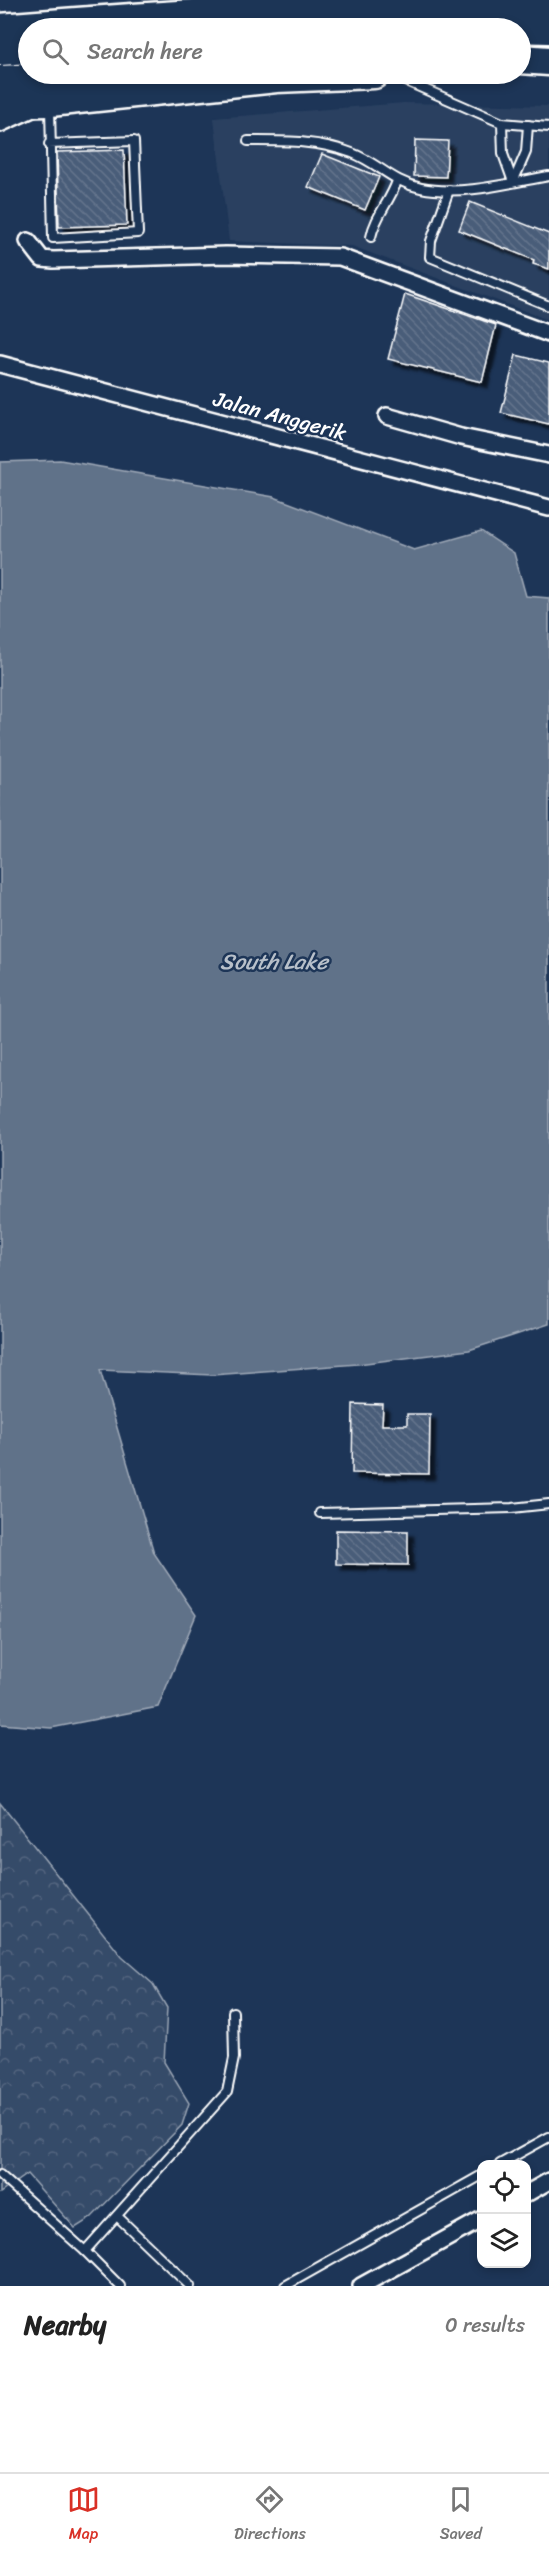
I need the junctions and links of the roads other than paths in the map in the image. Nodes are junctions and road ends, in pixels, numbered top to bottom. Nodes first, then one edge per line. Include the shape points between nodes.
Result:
1 (549, 9) edge
2 (147, 18) edge
3 (531, 29) edge
4 (549, 29) edge
5 (12, 31) edge
6 (0, 51) edge
7 (531, 60) edge
8 (549, 62) edge
9 (531, 73) edge
10 (549, 74) edge
11 (18, 79) edge
12 (0, 80) edge
13 (220, 84) edge
14 (413, 84) edge
15 (50, 102) junction
16 (0, 103) edge
17 (502, 123) junction
18 (0, 124) edge
19 (528, 125) junction
20 (549, 127) edge
21 (248, 141) dead end
22 (49, 144) junction
23 (549, 176) edge
24 (397, 181) junction
25 (513, 182) junction
26 (449, 190) junction
27 (371, 237) dead end
28 (28, 241) dead end
29 (549, 306) edge
30 (549, 334) edge
31 (0, 364) edge
32 (387, 416) dead end
33 (549, 455) edge
34 (549, 508) edge
35 (549, 1504) edge
36 (320, 1513) dead end
37 (233, 2012) dead end
38 (549, 2137) edge
39 (507, 2160) edge
40 (0, 2175) edge
41 (477, 2178) edge
42 (549, 2181) edge
43 (531, 2191) edge
44 (117, 2216) junction
45 (477, 2222) edge
46 (85, 2251) junction
47 (120, 2286) edge
48 (190, 2286) edge
49 (285, 2286) edge
50 (361, 2286) edge

1 - 2 highway via 424,2
3 - 4 highway
5 - 6 highway
7 - 8 highway
9 - 10 highway
11 - 12 highway
13 - 15 highway
14 - 17 lane
15 - 16 highway
15 - 18 street
15 - 22 lane
17 - 19 lane
17 - 25 lane via 503,154
19 - 20 lane
19 - 25 lane via 526,153
21 - 24 lane via 309,141 353,154
22 - 22 lane via 53,238 138,233 134,141
23 - 25 lane
24 - 26 lane
24 - 27 lane via 390,200 377,216
25 - 26 lane
26 - 29 lane via 431,241 430,257
28 - 30 street via 42,259 53,260 226,255 340,257
31 - 34 street, Jalan Anggerik
32 - 33 street via 461,437
35 - 36 lane
37 - 44 lane via 234,2058 227,2092
38 - 39 lane
40 - 46 lane
41 - 49 lane
42 - 43 street
44 - 46 lane
44 - 48 lane
45 - 50 street
46 - 47 lane

